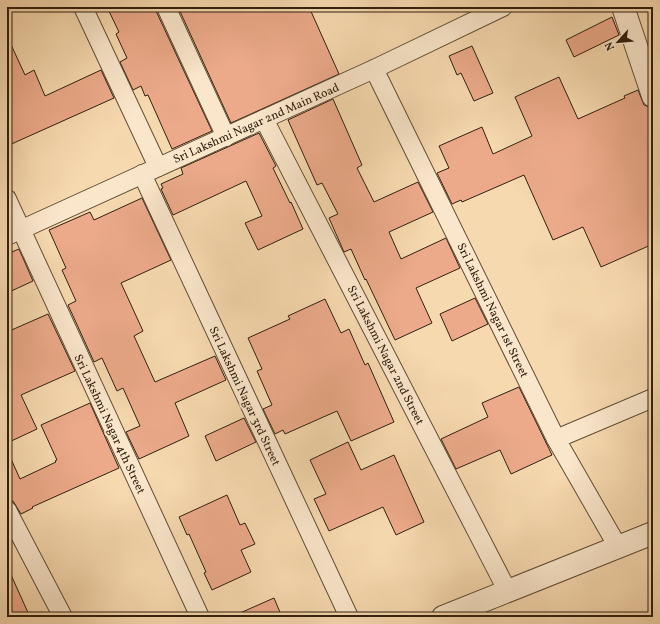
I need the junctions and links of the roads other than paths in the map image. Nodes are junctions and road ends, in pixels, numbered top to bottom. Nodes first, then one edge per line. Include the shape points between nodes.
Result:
1 (83, 7) edge
2 (166, 7) edge
3 (503, 7) edge
4 (623, 7) edge
5 (374, 69) junction
6 (653, 96) edge
7 (264, 119) junction
8 (226, 137) junction
9 (158, 167) junction
10 (142, 174) junction
11 (7, 199) edge
12 (14, 233) edge
13 (653, 398) edge
14 (556, 439) junction
15 (7, 510) edge
16 (653, 533) edge
17 (618, 547) junction
18 (508, 592) junction
19 (64, 617) edge
20 (200, 617) edge
21 (349, 617) edge
22 (443, 617) edge

1 - 9 street
2 - 8 street
3 - 5 street, Sri Lakshmi Nagar 2nd Main Road
4 - 6 street
5 - 7 street, Sri Lakshmi Nagar 2nd Main Road
5 - 14 street, Sri Lakshmi Nagar 1st Street
7 - 8 street, Sri Lakshmi Nagar 2nd Main Road
7 - 18 street, Sri Lakshmi Nagar 2nd Street
8 - 9 street, Sri Lakshmi Nagar 2nd Main Road
9 - 10 street, Sri Lakshmi Nagar 2nd Main Road
10 - 12 street, Sri Lakshmi Nagar 2nd Main Road
10 - 21 street, Sri Lakshmi Nagar 3rd Street
11 - 12 street, Sri Lakshmi Nagar 4th Street
12 - 20 street, Sri Lakshmi Nagar 4th Street
13 - 14 street
14 - 17 street, Sri Lakshmi Nagar 1st Street
15 - 19 street
16 - 17 street
17 - 18 street
18 - 22 street

